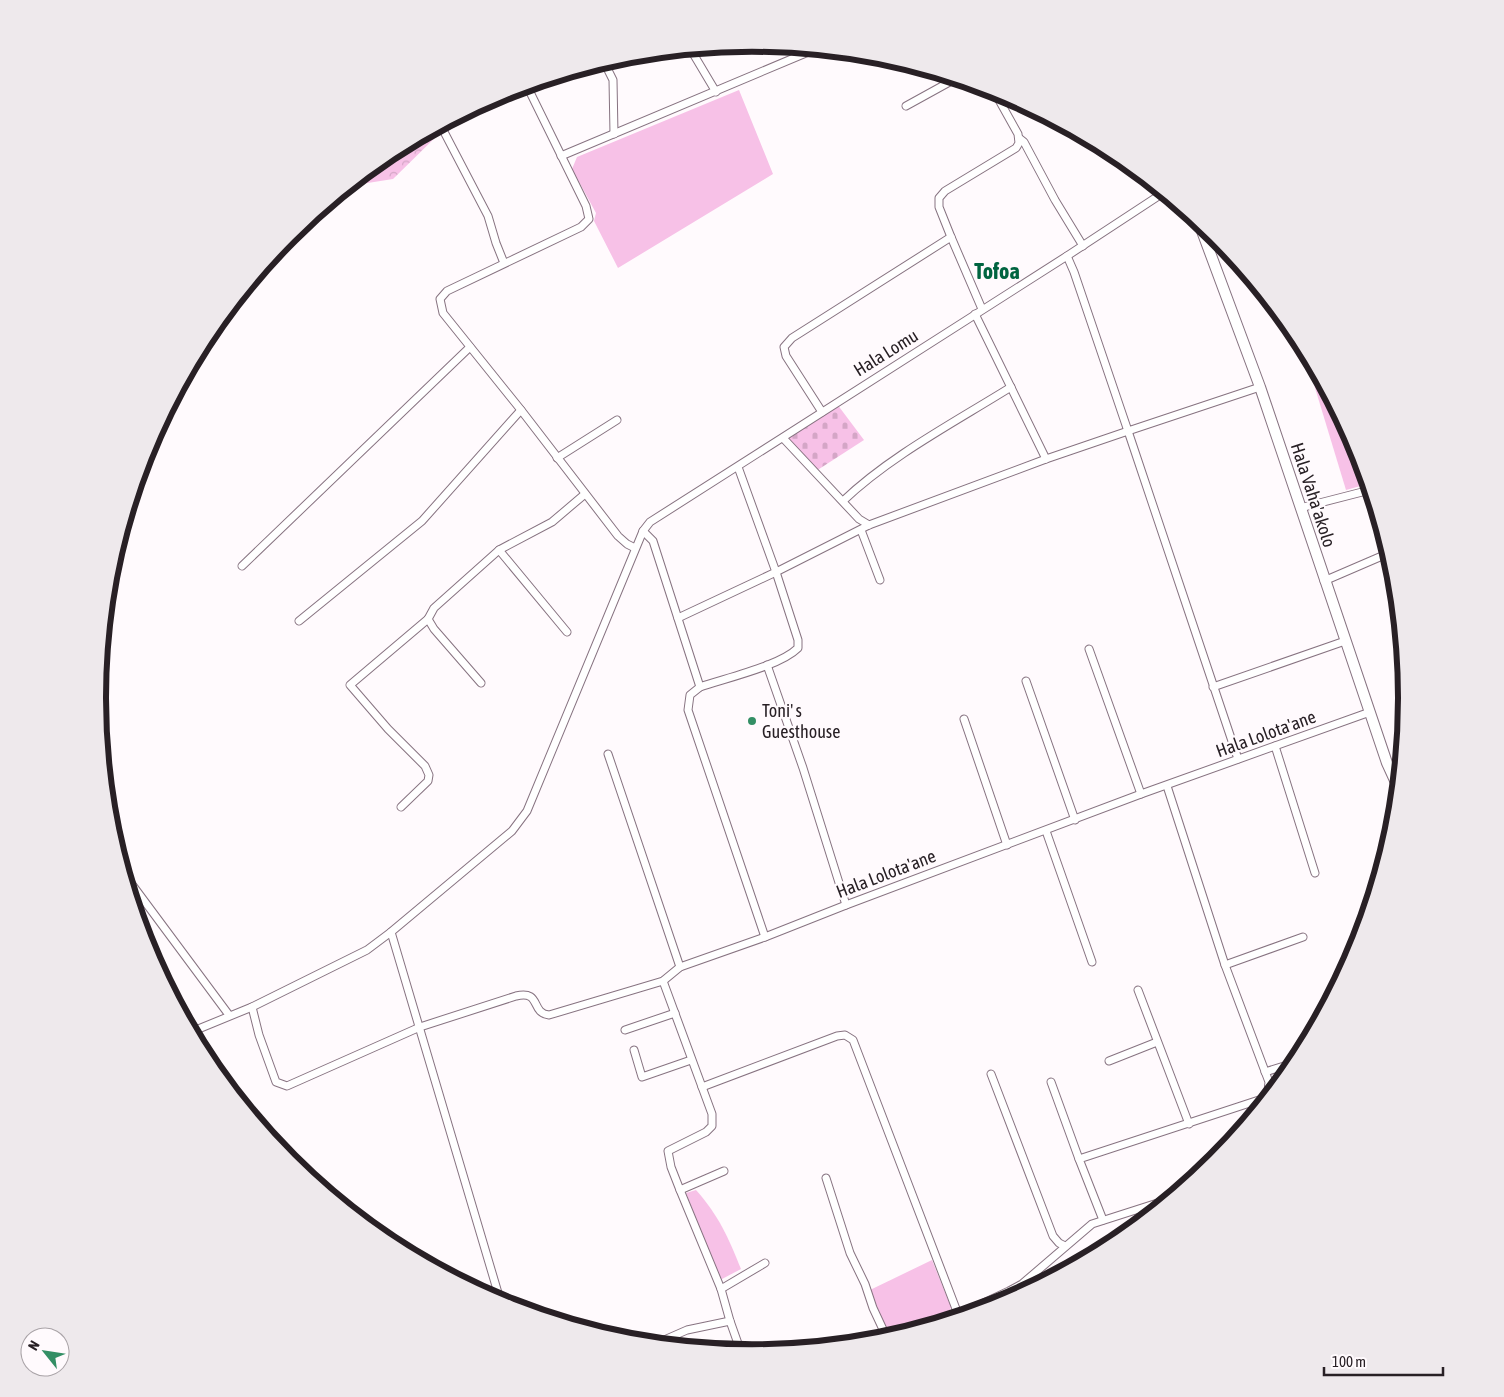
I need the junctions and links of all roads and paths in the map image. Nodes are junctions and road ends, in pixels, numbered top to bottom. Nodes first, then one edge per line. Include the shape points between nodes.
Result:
1 (803, 55) edge
2 (693, 56) edge
3 (608, 69) edge
4 (947, 83) edge
5 (530, 92) edge
6 (716, 92) junction
7 (1000, 103) edge
8 (906, 106) dead end
9 (444, 131) edge
10 (614, 134) junction
11 (1020, 138) junction
12 (561, 156) junction
13 (1158, 196) edge
14 (951, 237) junction
15 (1205, 238) edge
16 (1083, 246) junction
17 (1067, 256) junction
18 (504, 264) junction
19 (982, 309) junction
20 (975, 314) junction
21 (470, 347) junction
22 (1260, 387) junction
23 (1011, 388) junction
24 (521, 410) junction
25 (822, 412) junction
26 (617, 420) dead end
27 (1128, 431) junction
28 (783, 438) junction
29 (557, 458) junction
30 (1046, 459) junction
31 (738, 467) junction
32 (1364, 492) edge
33 (585, 494) junction
34 (843, 501) junction
35 (1300, 508) junction
36 (869, 526) junction
37 (861, 530) junction
38 (643, 531) junction
39 (635, 548) junction
40 (499, 550) junction
41 (1382, 556) edge
42 (242, 566) dead end
43 (776, 572) junction
44 (880, 580) dead end
45 (1324, 581) junction
46 (678, 618) junction
47 (428, 619) junction
48 (299, 621) dead end
49 (567, 632) dead end
50 (1346, 641) junction
51 (1089, 649) dead end
52 (767, 664) junction
53 (1026, 682) dead end
54 (481, 683) dead end
55 (700, 686) junction
56 (1213, 687) junction
57 (1370, 712) junction
58 (964, 719) dead end
59 (1274, 746) junction
60 (608, 754) dead end
61 (1238, 759) junction
62 (1393, 775) edge
63 (1167, 786) junction
64 (1141, 794) junction
65 (401, 808) dead end
66 (1075, 820) junction
67 (1046, 831) junction
68 (1008, 845) junction
69 (1315, 873) dead end
70 (135, 888) edge
71 (846, 905) junction
72 (391, 932) junction
73 (765, 937) junction
74 (1303, 937) dead end
75 (1092, 962) dead end
76 (1225, 965) junction
77 (680, 968) junction
78 (663, 981) junction
79 (1138, 990) dead end
80 (252, 1007) junction
81 (675, 1013) junction
82 (229, 1015) junction
83 (420, 1028) junction
84 (198, 1029) edge
85 (625, 1030) dead end
86 (1157, 1042) junction
87 (634, 1050) dead end
88 (691, 1060) junction
89 (1109, 1061) dead end
90 (1282, 1067) edge
91 (1265, 1072) junction
92 (991, 1074) dead end
93 (1051, 1082) dead end
94 (702, 1087) junction
95 (1268, 1088) edge
96 (1258, 1100) edge
97 (1188, 1124) junction
98 (1079, 1159) junction
99 (724, 1171) dead end
100 (826, 1178) dead end
101 (680, 1190) junction
102 (1153, 1204) edge
103 (1103, 1220) junction
104 (1065, 1246) junction
105 (765, 1264) dead end
106 (1012, 1289) edge
107 (721, 1290) junction
108 (498, 1292) edge
109 (957, 1311) edge
110 (730, 1321) junction
111 (884, 1331) edge
112 (667, 1339) edge
113 (739, 1344) edge

1 - 6 street
2 - 6 street
3 - 10 street via 613,80
4 - 8 street
5 - 12 street
6 - 10 street
7 - 11 street
9 - 18 street via 488,216
10 - 12 street
11 - 14 street via 1016,148 944,191 939,198
11 - 16 street
12 - 18 street via 586,206 589,219 581,227
13 - 16 street, Hala Lomu
14 - 19 street
14 - 25 street via 792,338 784,347 786,356
15 - 22 main road, Hala Vaha'akolo
16 - 17 street, Hala Lomu
17 - 19 street, Hala Lomu
17 - 27 street
18 - 21 street via 447,291 440,299 443,313
19 - 20 street, Hala Lomu
20 - 23 street
20 - 25 street, Hala Lomu
21 - 24 street
21 - 42 street
22 - 27 street
22 - 35 main road, Hala Vaha'akolo
23 - 30 street
23 - 34 street via 886,465
24 - 29 street
24 - 48 street via 422,521
25 - 28 street, Hala Lomu
26 - 29 street
27 - 30 street
27 - 56 street
28 - 31 street, Hala Lomu
28 - 34 street
29 - 33 street
30 - 36 street
31 - 38 street, Hala Lomu via 650,522
31 - 43 street
32 - 35 street
33 - 39 street via 618,536
33 - 40 street via 552,522
34 - 36 street
35 - 45 main road, Hala Vaha'akolo
36 - 37 street
37 - 43 street
37 - 44 street
38 - 39 street, Hala Lomu
38 - 46 street via 653,541
39 - 72 street, Hala Lomu via 527,812 512,831
40 - 47 street via 434,608
40 - 49 street
41 - 45 street
43 - 46 street
43 - 52 street via 798,648
45 - 50 main road, Hala Vaha'akolo
46 - 55 street
47 - 54 street
47 - 65 street via 350,686 425,766 429,775 428,781
50 - 56 street
50 - 57 main road, Hala Vaha'akolo
51 - 64 street
52 - 55 street
52 - 71 street
53 - 66 street
55 - 73 street via 690,696 688,710
56 - 61 street
57 - 59 street, Hala Lolota'ane
57 - 62 main road, Hala Vaha'akolo
58 - 68 street
59 - 61 street, Hala Lolota'ane
59 - 69 street
60 - 77 street
61 - 63 street, Hala Lolota'ane
63 - 64 street, Hala Lolota'ane
63 - 76 street
64 - 66 street, Hala Lolota'ane
66 - 67 street, Hala Lolota'ane
67 - 68 street, Hala Lolota'ane
67 - 75 street
68 - 71 street, Hala Lolota'ane
70 - 82 street
71 - 73 street, Hala Lolota'ane
72 - 80 street, Hala Lomu via 367,950
72 - 83 street
73 - 77 street, Hala Lolota'ane
74 - 76 street
76 - 91 street
77 - 78 street, Hala Lolota'ane
78 - 81 street
78 - 83 street, Hala Lolota'ane via 549,1015 538,1010 533,998 525,994
79 - 86 street
80 - 82 street, Hala Lomu
80 - 83 street via 276,1082 287,1086
81 - 85 street
81 - 88 street
82 - 84 street, Hala Lomu
83 - 108 street
86 - 89 street
86 - 97 street
87 - 88 street via 642,1077
88 - 94 street
90 - 91 street
91 - 95 street
92 - 104 street via 1054,1236
93 - 98 street
94 - 101 street via 712,1114 712,1126 668,1151
94 - 109 street via 837,1036 846,1035 853,1040
96 - 97 street
97 - 98 street
98 - 103 street
99 - 101 street
100 - 111 street via 850,1253
101 - 107 street
102 - 103 street
103 - 104 street via 1092,1224
104 - 106 street
105 - 107 street
107 - 110 street
110 - 112 street via 687,1330
110 - 113 street

